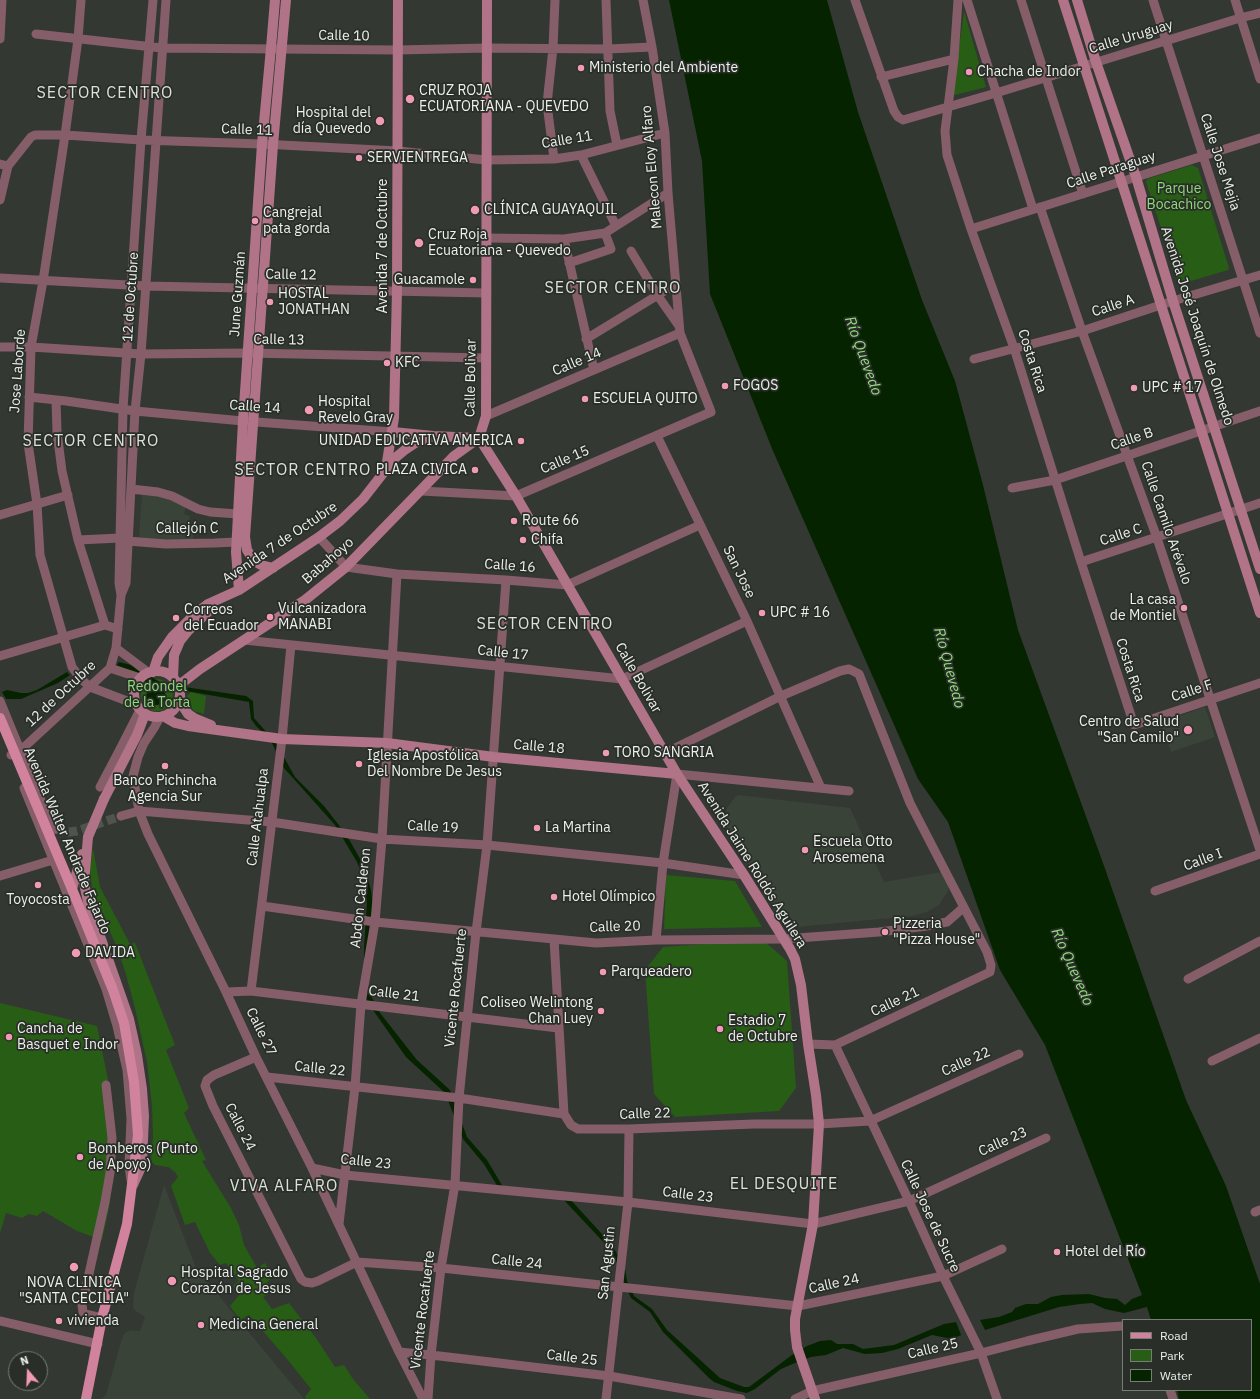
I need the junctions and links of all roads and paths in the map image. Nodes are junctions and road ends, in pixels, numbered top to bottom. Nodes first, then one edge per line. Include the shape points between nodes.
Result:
1 (2, 0) edge
2 (81, 0) edge
3 (153, 0) edge
4 (166, 0) edge
5 (274, 0) edge
6 (286, 0) edge
7 (398, 0) edge
8 (487, 0) edge
9 (555, 0) edge
10 (606, 0) edge
11 (643, 0) edge
12 (855, 0) edge
13 (958, 0) edge
14 (968, 0) edge
15 (1021, 0) edge
16 (1063, 0) edge
17 (1077, 0) edge
18 (1153, 0) edge
19 (1235, 0) edge
20 (1260, 13) edge
21 (1240, 18) junction
22 (0, 27) edge
23 (36, 34) dead end
24 (0, 39) edge
25 (78, 39) junction
26 (1166, 40) junction
27 (149, 47) junction
28 (652, 47) junction
29 (162, 48) junction
30 (271, 48) junction
31 (487, 48) junction
32 (553, 48) junction
33 (282, 49) junction
34 (608, 49) junction
35 (397, 50) junction
36 (954, 59) junction
37 (1096, 62) junction
38 (1083, 66) junction
39 (881, 77) junction
40 (1046, 78) junction
41 (1260, 79) edge
42 (996, 93) junction
43 (948, 107) junction
44 (665, 133) junction
45 (65, 135) junction
46 (1260, 138) edge
47 (141, 140) junction
48 (155, 140) junction
49 (262, 144) junction
50 (273, 145) junction
51 (616, 145) junction
52 (398, 151) junction
53 (581, 155) junction
54 (1203, 155) junction
55 (554, 159) junction
56 (486, 160) junction
57 (4, 165) edge
58 (1136, 177) junction
59 (1121, 181) junction
60 (668, 193) junction
61 (1083, 194) junction
62 (0, 200) edge
63 (1037, 208) junction
64 (616, 226) junction
65 (971, 229) junction
66 (605, 233) junction
67 (486, 238) junction
68 (564, 239) junction
69 (631, 251) dead end
70 (569, 263) junction
71 (1260, 276) edge
72 (0, 278) edge
73 (1243, 280) junction
74 (43, 281) junction
75 (676, 284) junction
76 (131, 285) junction
77 (146, 286) junction
78 (257, 289) junction
79 (398, 290) junction
80 (486, 293) junction
81 (658, 296) junction
82 (1173, 301) junction
83 (1160, 306) junction
84 (679, 330) junction
85 (1082, 331) junction
86 (1260, 333) edge
87 (586, 339) junction
88 (0, 347) edge
89 (31, 348) junction
90 (1014, 348) junction
91 (127, 353) junction
92 (248, 353) junction
93 (258, 353) junction
94 (141, 354) junction
95 (396, 356) junction
96 (486, 358) junction
97 (974, 359) dead end
98 (594, 370) junction
99 (29, 397) junction
100 (56, 400) junction
101 (123, 409) junction
102 (135, 411) junction
103 (1260, 411) edge
104 (486, 416) junction
105 (243, 421) junction
106 (254, 422) junction
107 (1215, 427) junction
108 (1201, 431) junction
109 (393, 432) junction
110 (433, 436) junction
111 (657, 436) junction
112 (480, 438) junction
113 (1128, 456) junction
114 (386, 468) junction
115 (1054, 480) junction
116 (1012, 488) dead end
117 (131, 489) junction
118 (421, 491) junction
119 (68, 495) junction
120 (516, 496) junction
121 (1260, 503) edge
122 (37, 504) junction
123 (1242, 510) junction
124 (238, 514) junction
125 (1228, 514) junction
126 (0, 515) edge
127 (700, 525) junction
128 (319, 537) junction
129 (1157, 538) junction
130 (241, 539) junction
131 (78, 540) junction
132 (124, 540) junction
133 (1081, 562) junction
134 (1259, 565) edge
135 (272, 568) junction
136 (346, 568) junction
137 (397, 574) junction
138 (506, 580) junction
139 (567, 585) junction
140 (240, 590) junction
141 (218, 600) junction
142 (1260, 613) edge
143 (747, 621) junction
144 (105, 625) junction
145 (118, 629) junction
146 (63, 637) junction
147 (244, 640) junction
148 (291, 645) junction
149 (116, 648) junction
150 (392, 655) junction
151 (0, 656) edge
152 (499, 667) junction
153 (110, 668) junction
154 (151, 672) junction
155 (140, 678) junction
156 (622, 679) junction
157 (1260, 683) edge
158 (177, 686) junction
159 (90, 687) junction
160 (780, 696) junction
161 (1211, 700) junction
162 (0, 702) edge
163 (140, 709) junction
164 (160, 717) junction
165 (0, 718) edge
166 (1134, 725) joint
167 (0, 730) edge
168 (226, 731) junction
169 (137, 735) junction
170 (282, 739) junction
171 (387, 743) junction
172 (21, 750) junction
173 (666, 753) junction
174 (11, 755) junction
175 (494, 756) junction
176 (677, 774) junction
177 (100, 787) dead end
178 (821, 788) junction
179 (849, 791) dead end
180 (139, 811) junction
181 (36, 816) junction
182 (121, 816) tunnel mouth
183 (272, 822) junction
184 (88, 837) junction
185 (382, 839) junction
186 (487, 845) junction
187 (1260, 850) edge
188 (1260, 854) edge
189 (53, 860) junction
190 (663, 863) junction
191 (744, 875) junction
192 (0, 876) edge
193 (72, 888) junction
194 (1155, 891) dead end
195 (262, 906) junction
196 (964, 908) junction
197 (375, 922) junction
198 (476, 932) junction
199 (554, 939) junction
200 (784, 939) junction
201 (656, 940) junction
202 (1260, 941) edge
203 (1188, 978) dead end
204 (251, 991) junction
205 (226, 992) junction
206 (361, 1004) junction
207 (467, 1017) junction
208 (558, 1028) junction
209 (1260, 1038) edge
210 (808, 1044) junction
211 (834, 1046) junction
212 (1018, 1054) dead end
213 (256, 1057) junction
214 (1212, 1061) dead end
215 (267, 1077) junction
216 (106, 1085) dead end
217 (355, 1087) junction
218 (458, 1098) junction
219 (564, 1114) junction
220 (870, 1121) junction
221 (818, 1124) junction
222 (629, 1129) junction
223 (1046, 1138) dead end
224 (312, 1168) junction
225 (345, 1175) junction
226 (133, 1181) junction
227 (455, 1184) junction
228 (909, 1201) junction
229 (628, 1202) junction
230 (339, 1224) junction
231 (813, 1224) junction
232 (1002, 1249) dead end
233 (357, 1262) junction
234 (441, 1268) junction
235 (943, 1276) junction
236 (619, 1287) junction
237 (798, 1306) junction
238 (102, 1318) junction
239 (0, 1321) edge
240 (1122, 1326) edge
241 (98, 1344) junction
242 (399, 1352) junction
243 (981, 1353) junction
244 (431, 1355) junction
245 (609, 1376) junction
246 (813, 1395) edge
247 (86, 1398) edge
248 (423, 1399) edge
249 (428, 1399) edge
250 (606, 1399) edge
251 (741, 1399) edge
252 (795, 1399) edge
253 (997, 1399) edge

1 - 22 street
2 - 25 street, Jose Laborde
3 - 27 street, 12 de Octubre
4 - 29 street, 12 de Octubre
5 - 30 main road, June Guzmán
6 - 33 main road, June Guzmán
7 - 35 main road, Avenida 7 de Octubre
8 - 31 main road, Calle Bolivar
9 - 32 street
10 - 34 street
11 - 28 street, Malecon Eloy Alfaro
12 - 39 street
13 - 36 street, Costa Rica
14 - 42 street, Calle Camilo Arévalo
15 - 40 street
16 - 38 main road, Avenida José Joaquín de Olmedo
17 - 37 main road, Avenida José Joaquín de Olmedo
18 - 26 street, Calle Jose Mejia
19 - 21 street
20 - 21 street, Calle Uruguay
21 - 26 street, Calle Uruguay
21 - 41 street
22 - 24 street
23 - 25 street, Calle 10
25 - 27 street, Calle 10
25 - 45 street, Jose Laborde
26 - 37 street, Calle Uruguay
26 - 54 street, Calle Jose Mejia
27 - 29 street, Calle 10
27 - 47 street, 12 de Octubre
28 - 34 street, Calle 10
28 - 44 street, Malecon Eloy Alfaro
29 - 30 street, Calle 10
29 - 48 street, 12 de Octubre
30 - 33 street, Calle 10
30 - 49 main road, June Guzmán
31 - 32 street, Calle 10
31 - 35 street, Calle 10
31 - 56 main road, Calle Bolivar
32 - 34 street, Calle 10
32 - 55 street via 547,104
33 - 35 street, Calle 10
33 - 50 main road, June Guzmán
34 - 51 street via 610,111
35 - 52 main road, Avenida 7 de Octubre
36 - 39 street
36 - 43 street, Costa Rica
37 - 38 street, Calle Uruguay
37 - 58 main road, Avenida José Joaquín de Olmedo
38 - 40 street, Calle Uruguay
38 - 59 main road, Avenida José Joaquín de Olmedo
39 - 43 street, Calle Uruguay via 896,115 901,120
40 - 42 street, Calle Uruguay
40 - 61 street
42 - 43 street, Calle Uruguay
42 - 63 street, Calle Camilo Arévalo
43 - 65 street, Costa Rica via 946,151
44 - 51 street, Calle 11
44 - 60 street, Malecon Eloy Alfaro
45 - 47 street, Calle 11
45 - 57 street, Calle 11 via 32,136
45 - 74 street, Jose Laborde
46 - 54 street, Calle Paraguay
47 - 48 street, Calle 11
47 - 76 street, 12 de Octubre
48 - 49 street, Calle 11
48 - 77 street, 12 de Octubre
49 - 50 street, Calle 11
49 - 78 main road, June Guzmán
50 - 52 street, Calle 11
50 - 78 main road, June Guzmán
51 - 53 street, Calle 11
52 - 56 street, Calle 11
52 - 79 main road, Avenida 7 de Octubre
53 - 55 street, Calle 11
53 - 64 street
54 - 58 street, Calle Paraguay
54 - 73 street, Calle Jose Mejia
55 - 56 street, Calle 11
56 - 67 main road, Calle Bolivar
57 - 62 street
58 - 59 street, Calle Paraguay
58 - 82 main road, Avenida José Joaquín de Olmedo
59 - 61 street, Calle Paraguay
59 - 83 main road, Avenida José Joaquín de Olmedo
60 - 64 street
60 - 75 street, Malecon Eloy Alfaro
61 - 63 street, Calle Paraguay
63 - 65 street, Calle Paraguay
63 - 85 street, Calle Camilo Arévalo
64 - 66 street
65 - 90 street, Costa Rica
66 - 68 street
66 - 70 street via 611,249
67 - 68 street
67 - 80 main road, Calle Bolivar
68 - 70 street
69 - 81 street
70 - 87 street
71 - 73 street, Calle A
72 - 74 street, Calle 12
73 - 82 street, Calle A
73 - 86 street, Calle Jose Mejia
74 - 76 street, Calle 12
74 - 89 street, Jose Laborde
75 - 81 street
75 - 84 street, Malecon Eloy Alfaro
76 - 77 street, Calle 12
76 - 91 street, 12 de Octubre
77 - 78 street, Calle 12
77 - 94 street, 12 de Octubre
78 - 79 street, Calle 12
78 - 92 main road, June Guzmán
78 - 93 main road, June Guzmán
79 - 80 street, Calle 12
79 - 95 main road, Avenida 7 de Octubre
80 - 96 main road, Calle Bolivar
81 - 84 street
81 - 87 street
82 - 83 street, Calle A
82 - 107 main road, Avenida José Joaquín de Olmedo
83 - 85 street, Calle A
83 - 108 main road, Avenida José Joaquín de Olmedo
84 - 98 street, Calle 14
84 - 111 street, Calle 15 via 711,411
85 - 90 street, Calle A
85 - 113 street, Calle Camilo Arévalo
87 - 98 street
88 - 89 street, Calle 13
89 - 91 street, Calle 13
89 - 99 street, Jose Laborde
90 - 97 street, Calle A
90 - 115 street, Costa Rica
91 - 94 street, Calle 13
91 - 101 street, 12 de Octubre
92 - 93 street, Calle 13
92 - 94 street, Calle 13
92 - 105 main road, June Guzmán
93 - 95 street, Calle 13
93 - 106 main road, June Guzmán
94 - 102 street, 12 de Octubre
95 - 96 street, Calle 13
95 - 109 main road, Avenida 7 de Octubre
96 - 104 main road, Calle Bolivar
98 - 104 street, Calle 14
99 - 100 street, Calle 14
99 - 122 street, Jose Laborde via 28,444
100 - 101 street, Calle 14
100 - 119 street via 62,472
101 - 102 street, Calle 14
101 - 132 street, 12 de Octubre
102 - 105 street, Calle 14
102 - 117 street, 12 de Octubre
103 - 107 street, Calle B
104 - 112 main road, Calle Bolivar
105 - 106 street, Calle 14
105 - 124 main road, June Guzmán
106 - 109 street, Calle 14
106 - 130 main road, June Guzmán
107 - 108 street, Calle B
107 - 123 main road, Avenida José Joaquín de Olmedo
108 - 113 street, Calle B
108 - 125 main road, Avenida José Joaquín de Olmedo
109 - 110 main road, Calle 14
109 - 114 main road, Avenida 7 de Octubre
110 - 112 main road, Calle 14
110 - 114 main road, Avenida 7 de Octubre via 406,449
111 - 120 street, Calle 15
111 - 127 street, San Jose
112 - 118 main road, Babahoyo via 454,456
112 - 120 main road, Calle Bolivar
113 - 115 street, Calle B
113 - 129 street, Calle Camilo Arévalo
114 - 128 main road, Avenida 7 de Octubre via 371,491
115 - 116 street, Calle B
115 - 133 street, Costa Rica
117 - 124 street via 172,496 210,512
117 - 132 street, 12 de Octubre
118 - 120 street, Calle 15
118 - 136 main road, Babahoyo
119 - 122 street
119 - 131 street
120 - 139 main road, Calle Bolivar
121 - 123 street, Calle C
122 - 126 street
122 - 146 street, Jose Laborde via 40,555
123 - 125 street, Calle C
123 - 134 main road, Avenida José Joaquín de Olmedo
124 - 130 main road, June Guzmán
125 - 129 street, Calle C
125 - 142 main road, Avenida José Joaquín de Olmedo
127 - 139 street, Calle 16
127 - 143 street, San Jose
128 - 135 main road, Avenida 7 de Octubre
128 - 136 street
129 - 133 street, Calle C
129 - 161 street, Calle Camilo Arévalo
130 - 132 street, Callejón C via 215,543 166,544
130 - 135 main road, June Guzmán via 254,561
130 - 140 main road, June Guzmán
131 - 132 street, Callejón C
131 - 144 street
132 - 145 street, 12 de Octubre via 126,583 121,595
133 - 166 street, Costa Rica
135 - 140 main road, Avenida 7 de Octubre
136 - 137 street, Calle 16
136 - 147 main road, Babahoyo via 305,600
137 - 138 street, Calle 16
137 - 150 street, Abdon Calderon
138 - 139 street, Calle 16
138 - 152 street, Vicente Rocafuerte
139 - 156 main road, Calle Bolivar
140 - 141 main road, Avenida 7 de Octubre
141 - 154 main road, Avenida 7 de Octubre via 208,604 178,630 158,657
141 - 158 main road, Avenida 7 de Octubre via 180,641 174,655
143 - 156 street
143 - 160 street, San Jose
144 - 145 street
144 - 146 street
145 - 149 street, 12 de Octubre
146 - 151 street
146 - 159 street, Jose Laborde via 72,667
147 - 148 street, Calle 17
147 - 158 main road, Babahoyo
148 - 150 street, Calle 17
148 - 170 street, Calle Atahualpa
149 - 153 street, 12 de Octubre
149 - 154 street
150 - 152 street, Calle 17
150 - 171 street, Abdon Calderon
152 - 156 street, Calle 17
152 - 175 street, Vicente Rocafuerte
153 - 155 street
153 - 159 street, 12 de Octubre
154 - 155 main road
154 - 158 main road via 167,674
155 - 163 main road via 133,697
156 - 173 main road, Calle Bolivar
157 - 161 street, Calle F
158 - 164 main road via 179,701 170,713
158 - 168 main road, Calle 18 via 184,709 194,718
159 - 163 street, Jose Laborde
159 - 172 street, 12 de Octubre
160 - 173 street
160 - 178 street, San Jose
160 - 196 street via 840,671 849,669 859,674 910,803
161 - 166 street, Calle F
161 - 187 street, Calle Camilo Arévalo
162 - 172 street, Avenida Walter Andrade Fajardo
163 - 164 main road
163 - 169 main road
163 - 177 street
164 - 168 main road, Calle 18 via 175,723
164 - 169 main road via 144,726
164 - 180 street, Calle 27 via 144,743 133,776
165 - 193 main road, Avenida Walter Andrade Fajardo, bridge
167 - 174 street, Avenida Walter Andrade Fajardo
168 - 170 main road, Calle 18
169 - 184 main road, bridge via 104,799
170 - 171 main road, Calle 18
170 - 183 street, Calle Atahualpa
171 - 175 main road, Calle 18
171 - 185 street, Abdon Calderon
172 - 174 street, 12 de Octubre
172 - 181 street, Avenida Walter Andrade Fajardo via 46,813 55,828
173 - 176 main road, Calle Bolivar
174 - 181 street, Avenida Walter Andrade Fajardo
175 - 176 main road, Calle 18
175 - 186 street, Vicente Rocafuerte
176 - 178 street, Calle 18
176 - 190 street
176 - 191 main road, Avenida Jaime Roldós Aguilera
178 - 179 street, Calle 18
180 - 182 street, Calle 19
180 - 183 street, Calle 19
180 - 205 street, Calle 27
181 - 189 street, Avenida Walter Andrade Fajardo
183 - 185 street, Calle 19
183 - 195 street, Calle Atahualpa
184 - 193 main road
184 - 226 main road, Avenida Walter Andrade Fajardo via 84,883 88,902 129,1019 142,1089 142,1165
185 - 186 street, Calle 19
185 - 197 street, Abdon Calderon
186 - 190 street, Calle 19
186 - 198 street, Vicente Rocafuerte
188 - 194 street, Calle I
189 - 192 street
189 - 226 street, Avenida Walter Andrade Fajardo via 106,989 117,1026 127,1070 131,1119 129,1166
190 - 191 street, Calle 19
190 - 201 street
191 - 200 main road, Avenida Jaime Roldós Aguilera
193 - 226 main road, Avenida Walter Andrade Fajardo, bridge via 124,1023 134,1082 138,1135
195 - 197 street, Calle 20
195 - 204 street, Calle Atahualpa
196 - 200 street, Calle 20 via 947,922 927,926
196 - 211 street, Calle 21 via 987,952 991,965 990,972
197 - 198 street, Calle 20
197 - 206 street, Abdon Calderon
198 - 199 street, Calle 20
198 - 207 street, Vicente Rocafuerte
199 - 201 street, Calle 20 via 596,943
199 - 208 street
200 - 201 street, Calle 20
200 - 210 main road, Avenida Jaime Roldós Aguilera via 799,972
202 - 203 street
204 - 205 street, Calle 21
204 - 206 street, Calle 21
205 - 213 street, Calle 27
206 - 207 street, Calle 21
206 - 217 street, Abdon Calderon
207 - 208 street, Calle 21
207 - 218 street, Vicente Rocafuerte
208 - 219 street
209 - 214 street
210 - 211 street, Calle 21
210 - 221 main road, Avenida Jaime Roldós Aguilera
211 - 220 street, Calle Jose de Sucre
212 - 220 street, Calle 22
213 - 215 street, Calle 27
213 - 233 street, Calle 24 via 207,1080 205,1086 213,1106 301,1279 312,1283
215 - 217 street, Calle 22
215 - 224 street, Calle 27
216 - 238 street via 112,1138 110,1173 82,1305 85,1314
217 - 218 street, Calle 22
217 - 225 street, Abdon Calderon
218 - 219 street, Calle 22
218 - 227 street, Vicente Rocafuerte
219 - 222 street, Calle 22 via 571,1125 578,1129
220 - 221 street, Calle 22
220 - 228 street, Calle Jose de Sucre
221 - 222 street, Calle 22
221 - 231 main road, Avenida Jaime Roldós Aguilera
222 - 229 street, San Agustin
223 - 228 street, Calle 23
224 - 225 street, Calle 23
224 - 230 street, Calle 27
225 - 227 street, Calle 23
225 - 230 street, Abdon Calderon
226 - 238 main road, Avenida Walter Andrade Fajardo via 127,1224
227 - 229 street, Calle 23
227 - 234 street, Vicente Rocafuerte
228 - 231 street, Calle 23
228 - 235 street, Calle Jose de Sucre
229 - 231 street, Calle 23
229 - 236 street, San Agustin
230 - 233 street, Calle 27
231 - 237 main road, Avenida Jaime Roldós Aguilera
232 - 235 street, Calle 24
233 - 234 street, Calle 24
233 - 242 street, Calle 27
234 - 236 street, Calle 24
234 - 244 street, Vicente Rocafuerte
235 - 237 street, Calle 24
235 - 243 street, Calle Jose de Sucre
236 - 237 street, Calle 24
236 - 245 street, San Agustin
237 - 246 main road, Avenida Jaime Roldós Aguilera via 795,1330 797,1347
238 - 241 main road, Avenida Walter Andrade Fajardo
239 - 241 street
240 - 243 street, Calle 25 via 1078,1330
241 - 247 main road, Avenida Walter Andrade Fajardo
242 - 244 street, Calle 25
242 - 248 street, Calle 27
243 - 246 street, Calle 25
243 - 253 street, Calle Jose de Sucre
244 - 245 street, Calle 25
244 - 249 street, Vicente Rocafuerte
245 - 250 street, San Agustin
245 - 251 street, Calle 25
246 - 252 street, Calle 25

